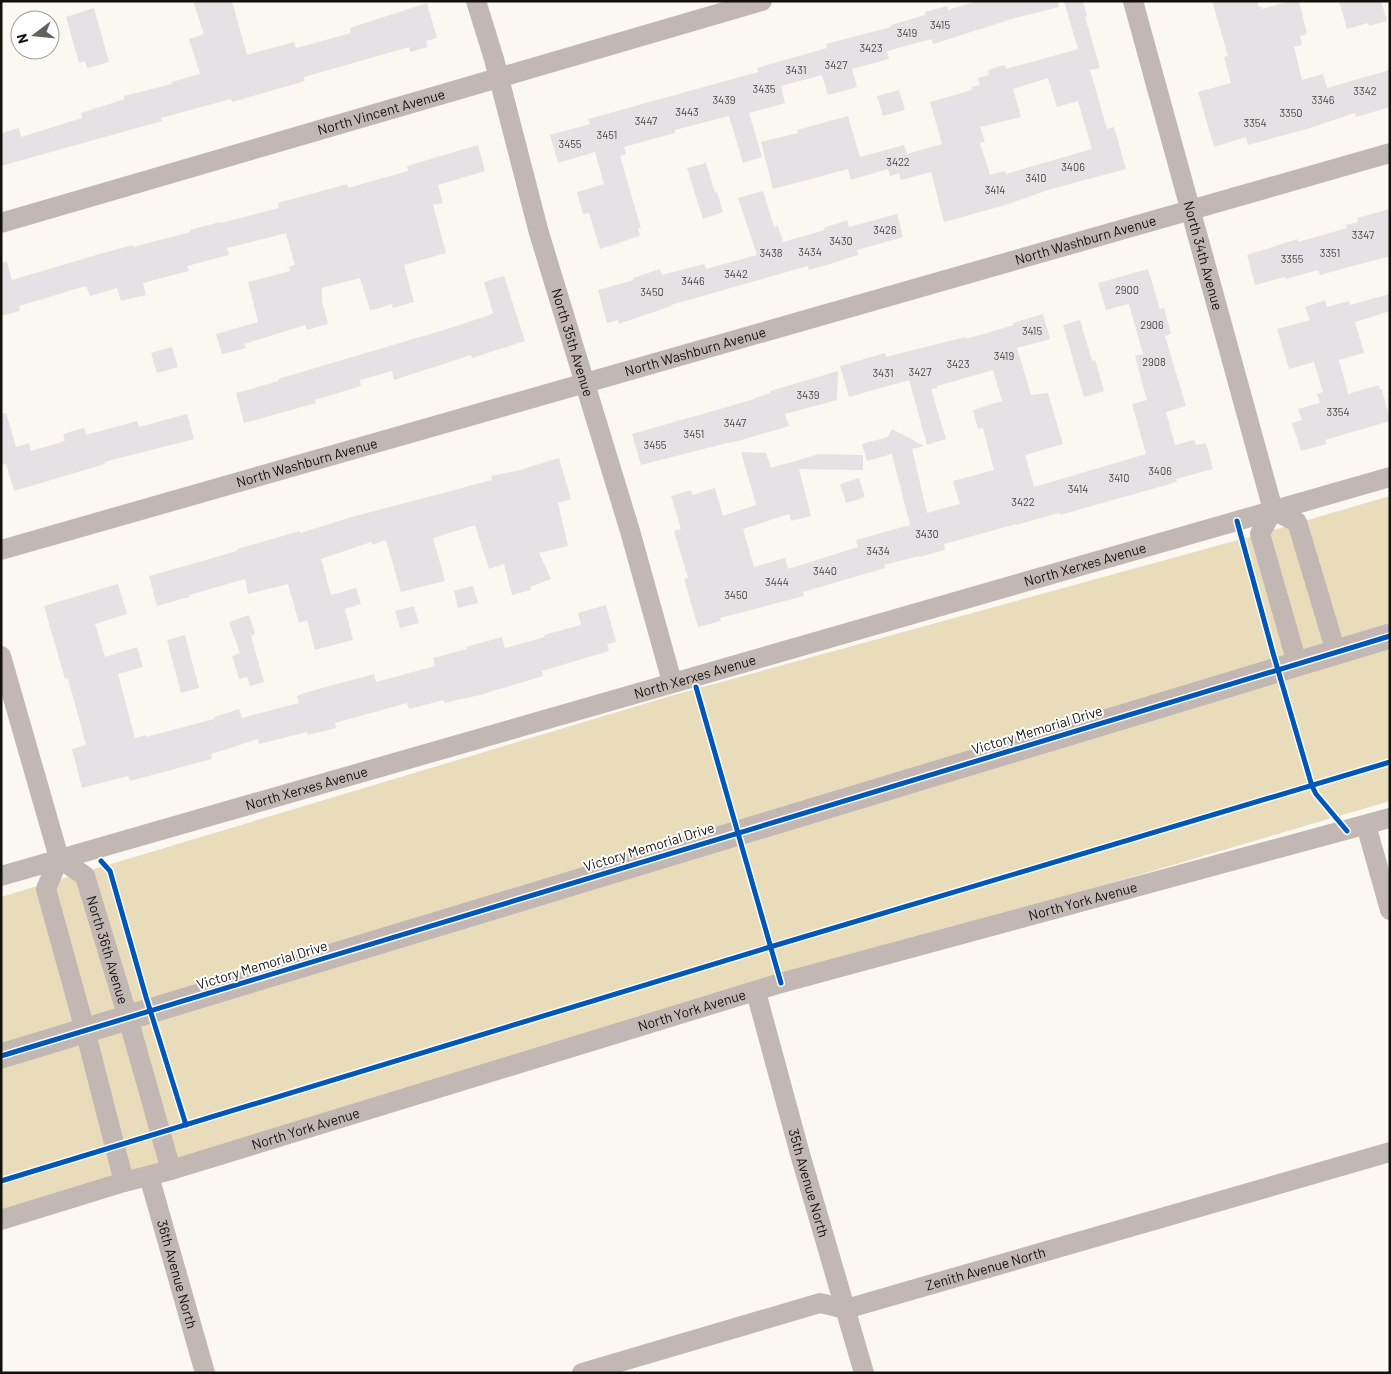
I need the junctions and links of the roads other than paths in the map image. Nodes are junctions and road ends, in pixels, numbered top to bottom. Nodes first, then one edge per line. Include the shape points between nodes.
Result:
1 (476, 1) edge
2 (762, 1) edge
3 (1133, 1) edge
4 (500, 78) junction
5 (1390, 153) edge
6 (1190, 210) junction
7 (1, 223) edge
8 (584, 383) junction
9 (1390, 477) edge
10 (1273, 510) junction
11 (1, 550) edge
12 (1390, 636) edge
13 (1336, 652) junction
14 (1, 656) edge
15 (1297, 663) junction
16 (672, 682) junction
17 (1390, 818) edge
18 (1366, 825) junction
19 (59, 858) junction
20 (1, 876) edge
21 (1390, 910) edge
22 (756, 992) junction
23 (128, 1018) junction
24 (86, 1030) junction
25 (1, 1056) edge
26 (1390, 1152) edge
27 (171, 1170) junction
28 (149, 1176) junction
29 (124, 1182) junction
30 (1, 1220) edge
31 (846, 1309) junction
32 (205, 1373) edge
33 (582, 1373) edge
34 (864, 1373) edge

1 - 4 street, North 35th Avenue
2 - 4 street, North Vincent Avenue
3 - 6 street, North 34th Avenue
4 - 7 street, North Vincent Avenue
4 - 8 street, North 35th Avenue via 539,234
5 - 6 street, North Washburn Avenue
6 - 8 street, North Washburn Avenue
6 - 10 street, North 34th Avenue
8 - 11 street, North Washburn Avenue
8 - 16 street, North 35th Avenue
9 - 10 street, North Xerxes Avenue
10 - 13 street via 1297,522
10 - 15 street via 1260,534
10 - 16 street, North Xerxes Avenue
12 - 13 street, Victory Memorial Drive
13 - 15 street, Victory Memorial Drive
14 - 19 street
15 - 23 street, Victory Memorial Drive
16 - 19 street, North Xerxes Avenue
17 - 18 street, North York Avenue
18 - 21 street
18 - 22 street, North York Avenue
19 - 20 street, North Xerxes Avenue
19 - 23 street, North 36th Avenue via 85,876
19 - 24 street via 46,889
22 - 27 street, North York Avenue
22 - 31 street, 35th Avenue North
23 - 24 street, Victory Memorial Drive
23 - 27 street, North 36th Avenue
24 - 25 street, Victory Memorial Drive
24 - 29 street
26 - 31 street, Zenith Avenue North
27 - 28 street, North York Avenue
28 - 29 street, North York Avenue
28 - 32 street, 36th Avenue North
29 - 30 street, North York Avenue
31 - 33 street, Zenith Avenue North via 820,1303
31 - 34 street, 35th Avenue North

